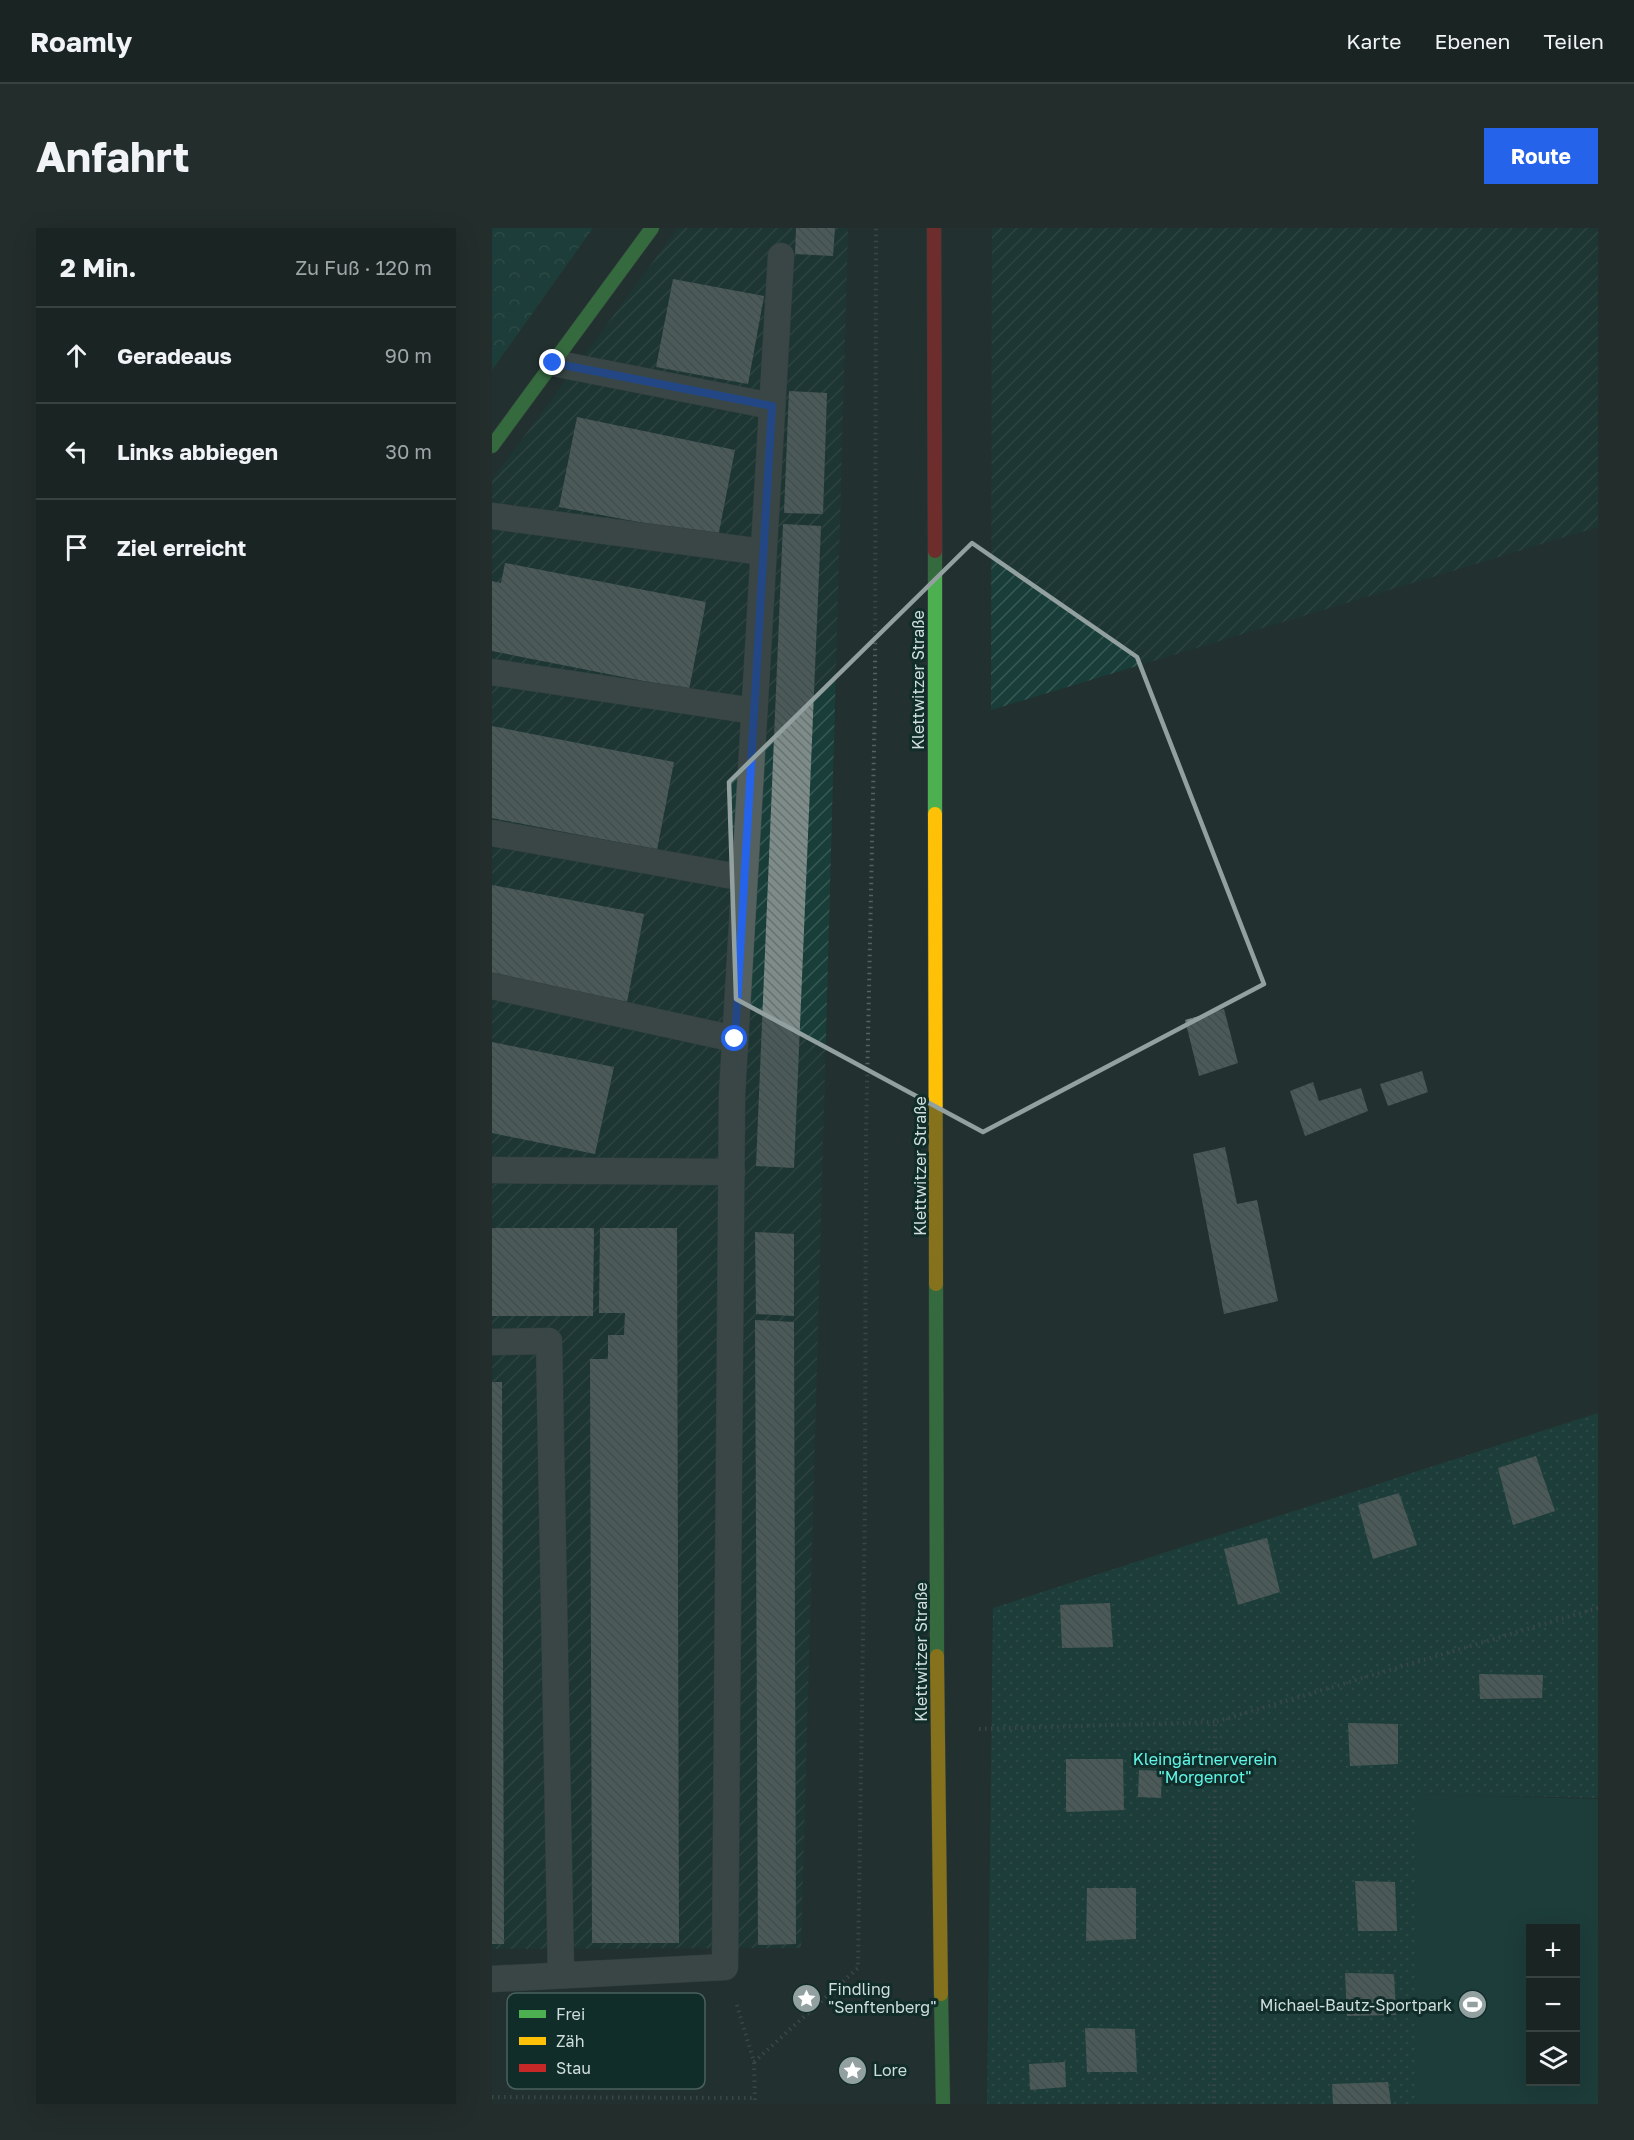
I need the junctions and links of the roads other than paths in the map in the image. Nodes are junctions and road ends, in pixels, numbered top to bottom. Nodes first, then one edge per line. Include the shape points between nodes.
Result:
1 (652, 228) edge
2 (934, 228) edge
3 (781, 256) dead end
4 (553, 363) junction
5 (772, 406) junction
6 (492, 446) edge
7 (492, 516) edge
8 (763, 552) junction
9 (492, 672) edge
10 (754, 711) junction
11 (492, 833) edge
12 (744, 878) junction
13 (492, 986) edge
14 (735, 1039) junction
15 (492, 1170) edge
16 (732, 1172) junction
17 (492, 1342) edge
18 (561, 1974) junction
19 (492, 1979) edge
20 (943, 2104) edge

1 - 4 main road
2 - 20 main road, Klettwitzer Straße via 937,1732
3 - 5 lane
4 - 5 lane
4 - 6 main road
5 - 8 lane
7 - 8 lane
8 - 10 lane
9 - 10 lane
10 - 12 lane
11 - 12 lane
12 - 14 lane
13 - 14 lane
14 - 16 lane
15 - 16 lane
16 - 18 lane via 725,1967
17 - 18 lane via 549,1341
18 - 19 lane

